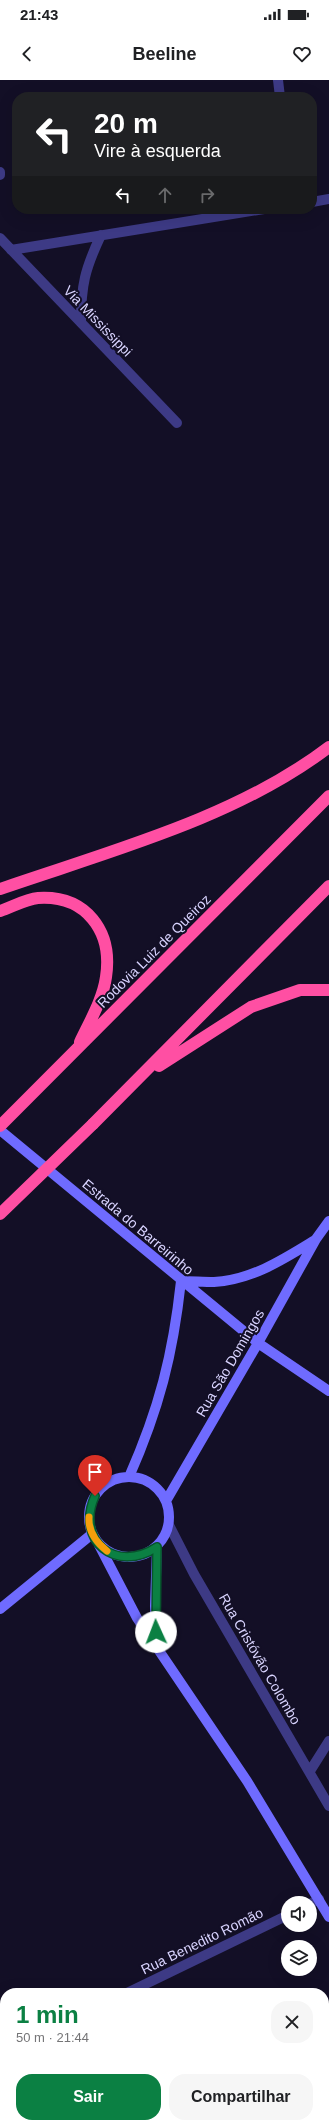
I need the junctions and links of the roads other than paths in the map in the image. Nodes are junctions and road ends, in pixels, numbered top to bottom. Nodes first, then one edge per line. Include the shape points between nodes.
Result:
1 (278, 80) edge
2 (279, 92) edge
3 (0, 172) edge
4 (0, 175) edge
5 (329, 199) edge
6 (317, 201) edge
7 (233, 214) edge
8 (101, 235) junction
9 (0, 238) edge
10 (11, 250) junction
11 (81, 322) junction
12 (177, 423) dead end
13 (329, 747) edge
14 (329, 796) edge
15 (329, 886) edge
16 (0, 889) edge
17 (0, 910) edge
18 (329, 990) edge
19 (76, 1050) junction
20 (140, 1079) junction
21 (0, 1126) edge
22 (0, 1130) edge
23 (0, 1214) edge
24 (329, 1221) edge
25 (316, 1239) junction
26 (180, 1281) junction
27 (258, 1343) junction
28 (329, 1391) edge
29 (129, 1477) junction
30 (166, 1501) junction
31 (169, 1525) junction
32 (92, 1534) junction
33 (99, 1545) junction
34 (157, 1547) junction
35 (0, 1609) edge
36 (156, 1645) junction
37 (329, 1740) edge
38 (310, 1771) junction
39 (329, 1806) edge
40 (312, 1896) edge
41 (317, 1904) edge
42 (329, 1917) edge
43 (281, 1918) edge
44 (137, 1988) edge

1 - 2 street
3 - 4 street
5 - 6 street
7 - 8 street
8 - 10 street
8 - 11 street via 88,262 81,291
9 - 10 street, Via Mississippi
10 - 11 street, Via Mississippi
11 - 12 street, Via Mississippi
13 - 16 highway via 261,791 198,820
14 - 19 highway, Rodovia Luiz de Queiroz
15 - 20 highway
17 - 19 highway via 36,898 56,899 79,906 94,919 104,938 108,958 106,978 100,1000
18 - 20 highway via 300,990 251,1007
19 - 21 highway, Rodovia Luiz de Queiroz
20 - 23 highway, bridge
22 - 26 main road, Estrada do Barreirinho
24 - 25 main road, Rua São Domingos
25 - 26 main road, Rua São Domingos via 281,1261 249,1275 215,1282
25 - 27 main road, Rua São Domingos
26 - 27 main road, Estrada do Barreirinho
26 - 29 main road via 169,1361 148,1433
27 - 28 main road, Estrada do Barreirinho
27 - 30 main road, Rua São Domingos
29 - 30 main road via 141,1478 151,1483
29 - 32 main road via 116,1479 104,1486 95,1496 88,1521
30 - 31 main road via 170,1513
31 - 34 main road via 165,1537
31 - 38 street, Rua Cristóvão Colombo via 194,1574
32 - 33 main road
32 - 35 main road
33 - 34 main road via 109,1553 128,1558 146,1554
33 - 36 main road via 137,1618
34 - 36 main road
36 - 40 main road via 247,1781
37 - 38 street
38 - 39 street, Rua Cristóvão Colombo
41 - 42 main road
43 - 44 street, Rua Benedito Romão

